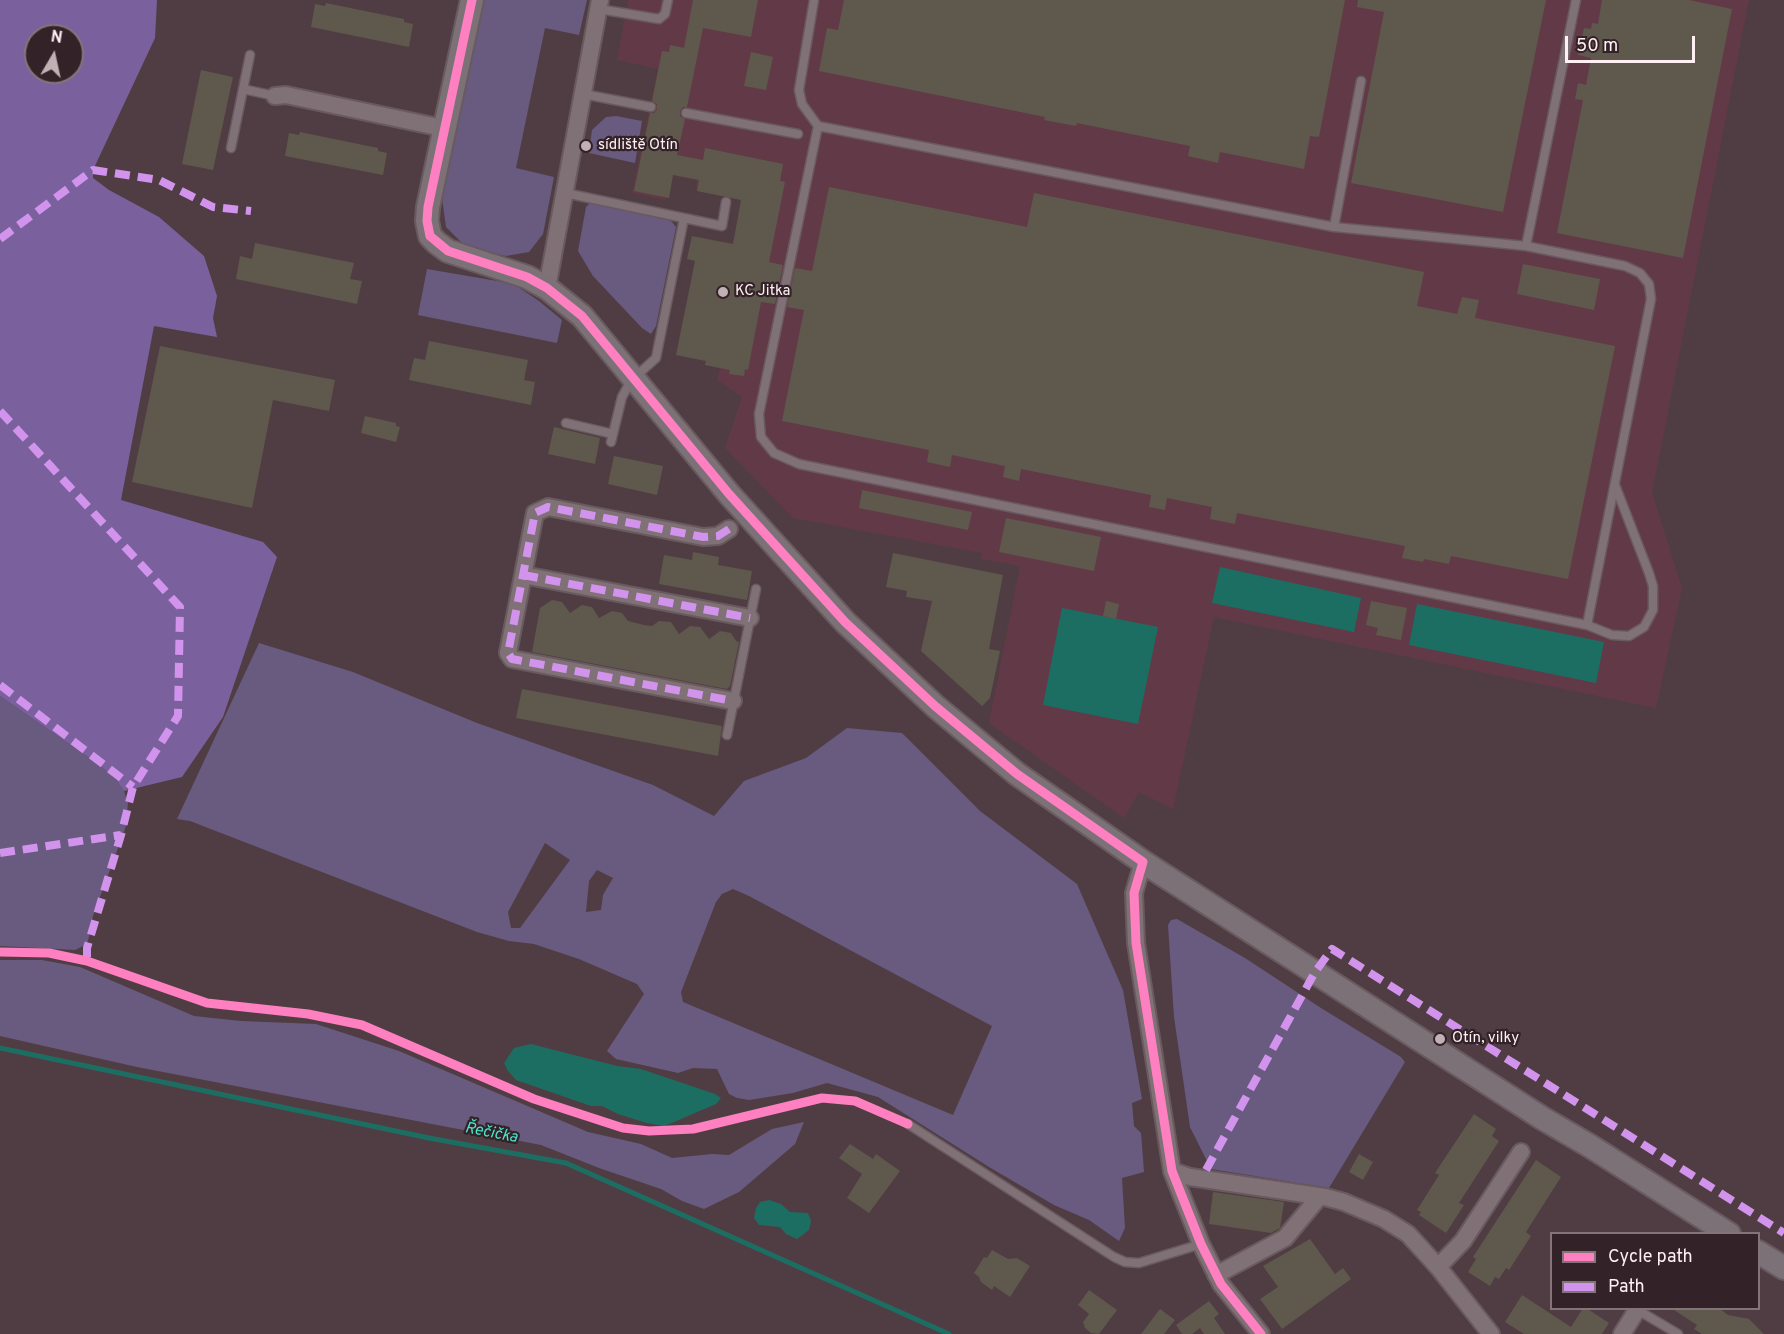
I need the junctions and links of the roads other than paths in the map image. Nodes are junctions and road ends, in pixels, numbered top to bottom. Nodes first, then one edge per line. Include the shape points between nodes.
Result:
1 (472, 0) edge
2 (668, 0) edge
3 (814, 0) edge
4 (1576, 0) edge
5 (599, 4) edge
6 (250, 55) dead end
7 (1361, 81) dead end
8 (243, 89) junction
9 (583, 94) junction
10 (275, 96) joint
11 (651, 107) dead end
12 (686, 113) dead end
13 (439, 126) junction
14 (818, 126) junction
15 (798, 134) dead end
16 (231, 147) dead end
17 (565, 193) junction
18 (726, 202) dead end
19 (684, 218) junction
20 (1334, 227) junction
21 (1526, 246) junction
22 (547, 288) junction
23 (635, 380) junction
24 (566, 423) dead end
25 (1614, 485) junction
26 (748, 515) junction
27 (729, 529) joint
28 (523, 576) junction
29 (756, 589) dead end
30 (750, 618) junction
31 (1587, 625) junction
32 (733, 701) junction
33 (727, 735) dead end
34 (1143, 862) junction
35 (908, 1125) dead end
36 (1521, 1152) dead end
37 (1172, 1171) junction
38 (1319, 1197) junction
39 (1727, 1232) edge
40 (1201, 1244) junction
41 (1760, 1253) edge
42 (1438, 1267) junction
43 (1784, 1268) edge
44 (1216, 1275) junction
45 (1635, 1310) edge
46 (1638, 1310) edge
47 (1261, 1334) edge
48 (1491, 1334) edge
49 (1622, 1334) edge
50 (1678, 1334) edge

1 - 13 street
2 - 5 lane via 659,19
3 - 14 lane via 799,90 802,104
4 - 21 lane
5 - 9 street
6 - 8 lane
7 - 20 lane
8 - 10 lane
8 - 16 lane
9 - 11 lane
9 - 17 street
10 - 13 street
12 - 15 lane
13 - 22 street via 428,207 430,236 448,250 510,270
14 - 20 lane
14 - 31 lane via 759,414 761,437 774,453 799,464
17 - 19 lane
17 - 22 street
18 - 19 lane via 722,226
19 - 23 lane via 656,358
20 - 21 lane
21 - 25 lane via 1625,266 1640,273 1649,284 1651,299
22 - 23 street via 582,316
23 - 24 lane via 622,397 612,438
23 - 26 street
25 - 31 lane
25 - 31 lane via 1649,573 1653,609 1644,627 1629,636
26 - 27 lane
26 - 34 street via 845,622 935,706 1017,774
27 - 28 street via 718,536 703,537 548,507 535,513
28 - 30 street
28 - 32 street via 508,653 512,660
29 - 30 lane
30 - 32 lane
32 - 33 lane
34 - 37 street via 1134,893 1136,943
34 - 39 street
35 - 40 lane via 1125,1262 1139,1263
36 - 42 street via 1463,1241
37 - 38 street
37 - 40 street
38 - 42 street via 1344,1202 1384,1219 1408,1234
38 - 44 street via 1285,1238
40 - 44 street
41 - 43 street
42 - 48 street
44 - 47 street
45 - 49 street
46 - 50 lane

